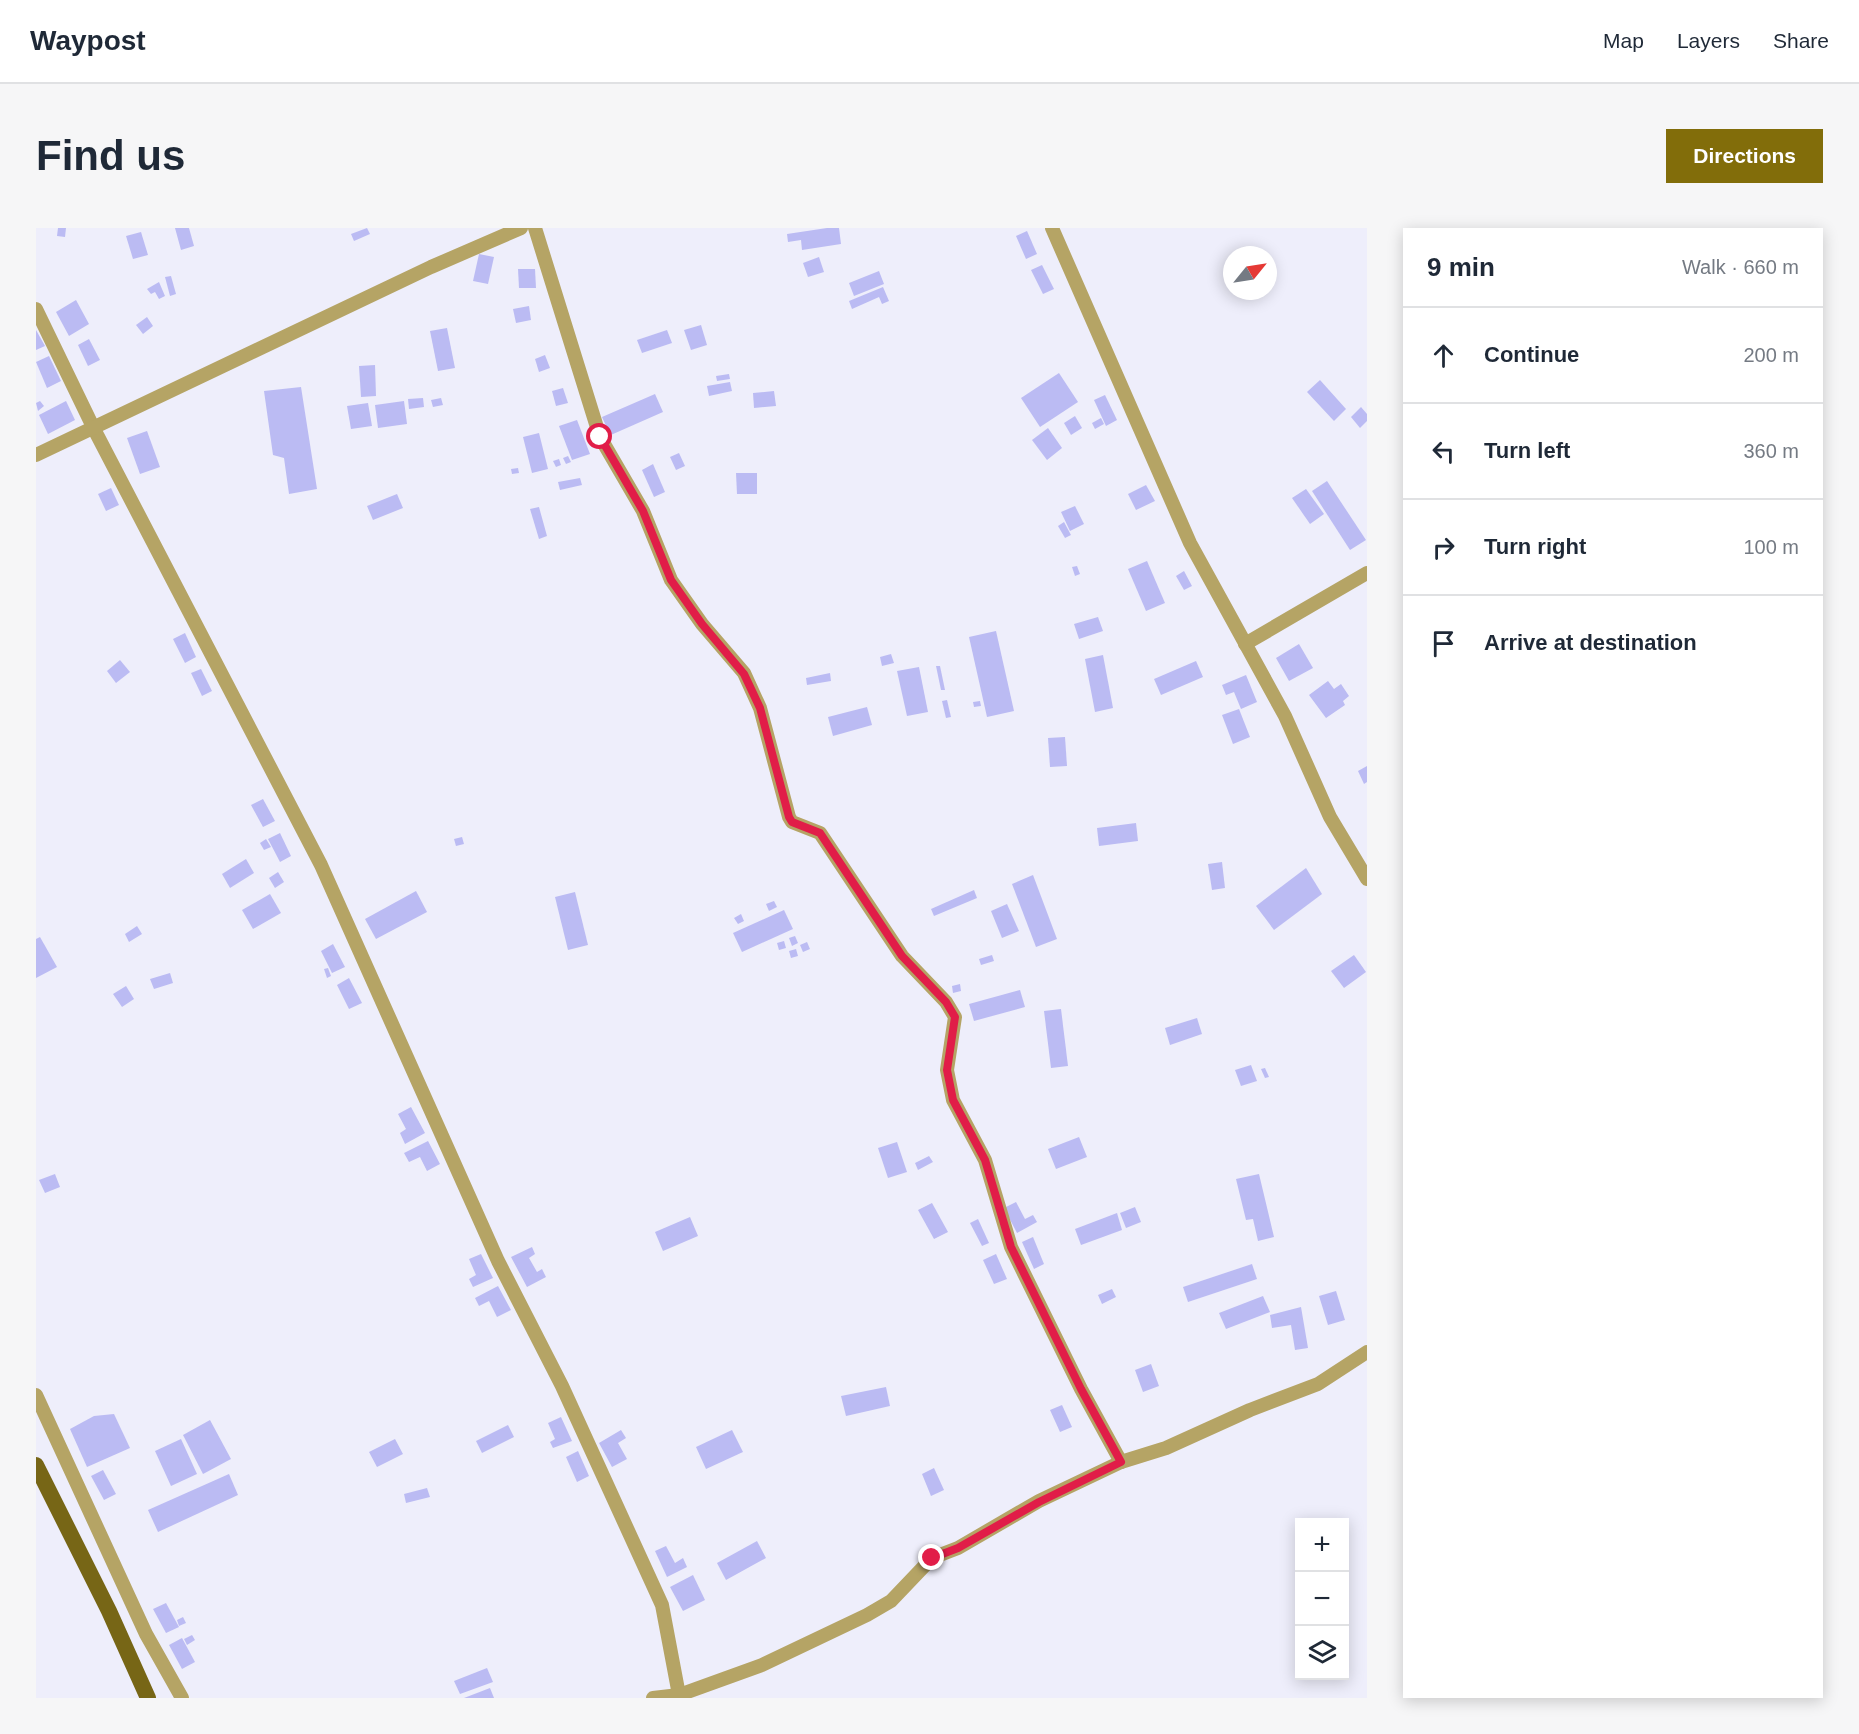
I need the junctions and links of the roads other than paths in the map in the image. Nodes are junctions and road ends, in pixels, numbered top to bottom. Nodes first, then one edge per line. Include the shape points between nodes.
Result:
1 (521, 228) edge
2 (535, 228) edge
3 (1052, 228) edge
4 (36, 309) edge
5 (94, 429) junction
6 (36, 455) edge
7 (1367, 573) edge
8 (1245, 644) junction
9 (1367, 879) edge
10 (1367, 1352) edge
11 (36, 1395) edge
12 (1121, 1462) junction
13 (36, 1466) edge
14 (679, 1695) junction
15 (148, 1698) edge
16 (182, 1698) edge
17 (653, 1698) edge

1 - 5 street via 431,267
2 - 12 street via 600,437 643,511 671,580 744,674 760,708 789,817 792,822 820,833 902,956 946,1002 955,1017 947,1070 953,1100 985,1160 1011,1247
3 - 8 street via 1190,543
4 - 5 street
5 - 6 street
5 - 14 street via 321,865 498,1262 562,1386 662,1605
7 - 8 street
8 - 9 street via 1285,716 1330,817
10 - 12 street via 1318,1384 1166,1448
11 - 16 street via 146,1634
12 - 14 street via 932,1558 891,1601 867,1615 762,1665
13 - 15 main road
14 - 17 street

